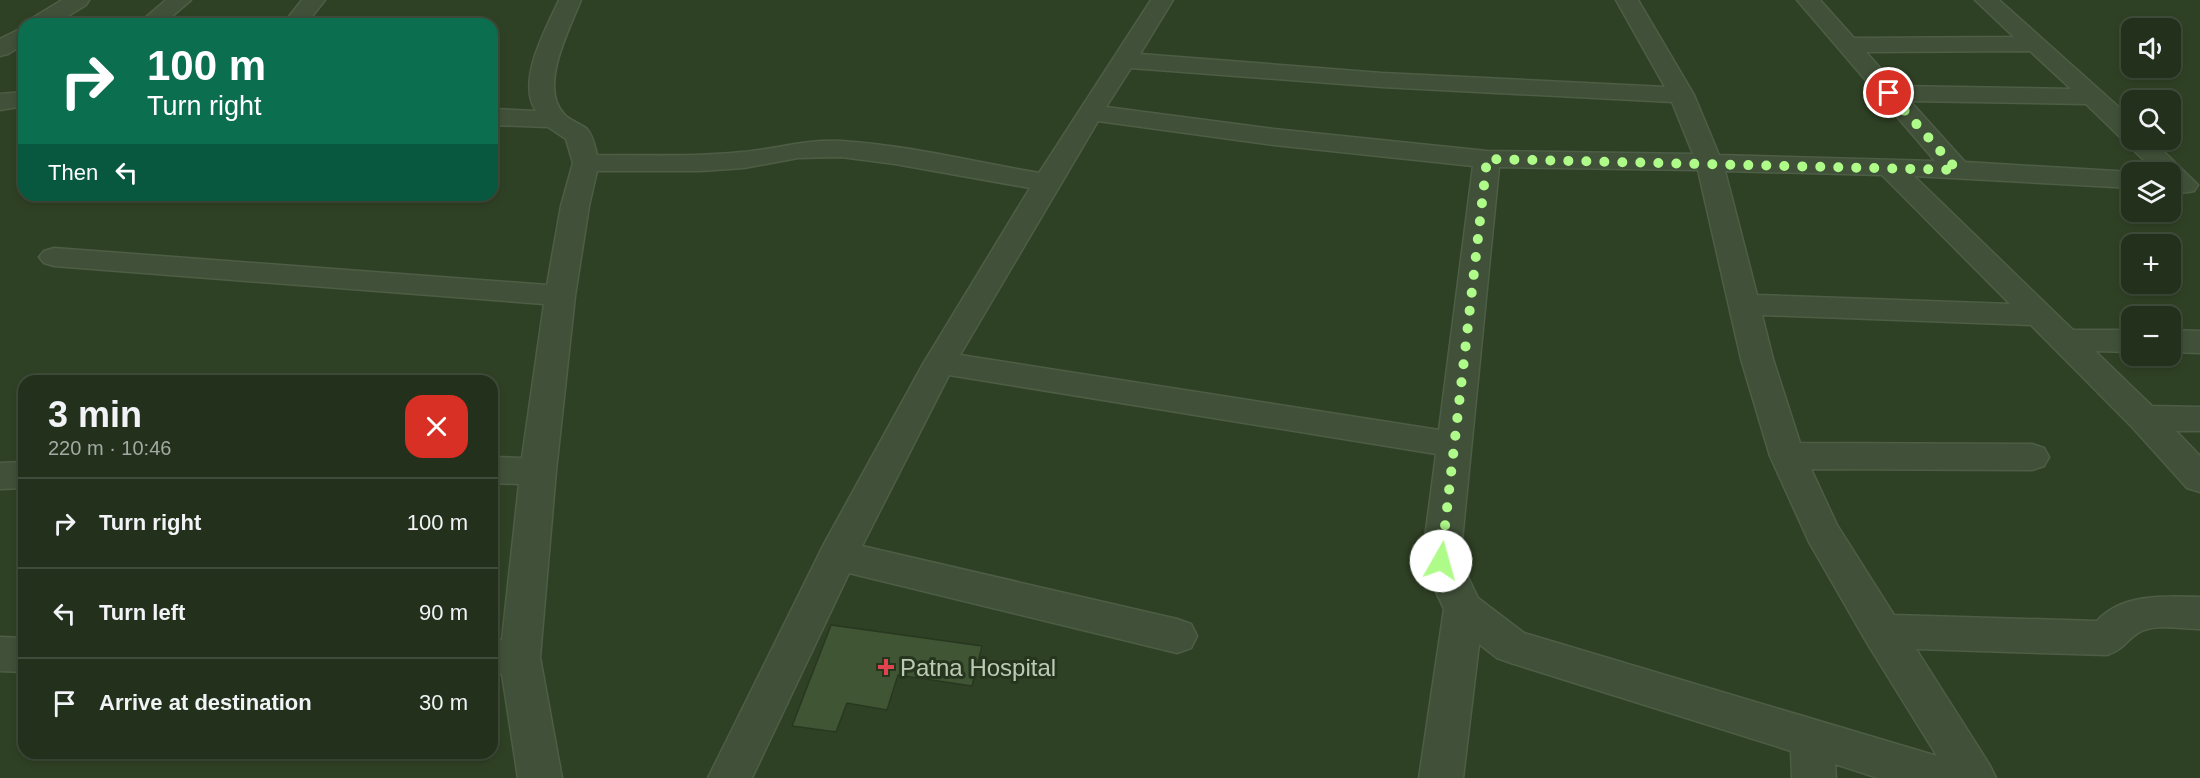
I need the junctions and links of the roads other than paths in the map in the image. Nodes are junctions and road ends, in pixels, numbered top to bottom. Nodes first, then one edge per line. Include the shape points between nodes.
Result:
1 (78, 0) edge
2 (180, 0) edge
3 (314, 0) edge
4 (570, 0) edge
5 (1162, 0) edge
6 (1627, 0) edge
7 (1808, 0) edge
8 (1986, 0) edge
9 (49, 18) edge
10 (157, 18) edge
11 (299, 18) edge
12 (18, 38) edge
13 (2035, 44) junction
14 (1847, 45) junction
15 (0, 49) edge
16 (1124, 60) junction
17 (1889, 93) junction
18 (1682, 94) junction
19 (2093, 97) junction
20 (18, 100) edge
21 (0, 102) edge
22 (1092, 113) junction
23 (498, 117) edge
24 (555, 120) junction
25 (2121, 124) edge
26 (2147, 150) edge
27 (1487, 159) junction
28 (586, 162) junction
29 (1710, 164) junction
30 (1890, 168) junction
31 (1957, 170) junction
32 (2121, 179) edge
33 (1047, 183) junction
34 (2185, 188) edge
35 (54, 258) dead end
36 (560, 296) junction
37 (1743, 304) junction
38 (2040, 315) junction
39 (2065, 340) junction
40 (2121, 341) edge
41 (2181, 341) edge
42 (2200, 342) edge
43 (940, 363) junction
44 (2144, 418) junction
45 (2200, 419) edge
46 (1455, 445) junction
47 (1787, 456) junction
48 (2032, 457) dead end
49 (498, 470) edge
50 (538, 471) junction
51 (18, 475) edge
52 (0, 476) edge
53 (2200, 479) edge
54 (837, 555) junction
55 (1464, 609) junction
56 (2200, 613) edge
57 (1881, 631) junction
58 (1177, 636) dead end
59 (0, 654) edge
60 (18, 655) edge
61 (506, 657) edge
62 (1813, 759) edge
63 (540, 778) edge
64 (730, 778) edge
65 (1441, 778) edge
66 (1943, 778) edge
67 (1974, 778) edge

1 - 9 street
2 - 10 street
3 - 11 street
4 - 24 street via 540,83 542,101
5 - 16 street
6 - 18 street
7 - 14 street
8 - 13 street
12 - 15 street
13 - 14 street
13 - 19 street
14 - 17 street
16 - 18 street via 1382,80
16 - 22 street
17 - 19 street
17 - 31 street
18 - 29 street
19 - 25 street
20 - 21 street
22 - 27 street
22 - 33 street
23 - 24 street
24 - 28 street via 579,135
26 - 34 street
27 - 29 street
27 - 46 street
28 - 33 street via 700,163 798,150 841,149
28 - 36 street
29 - 30 street
29 - 37 street
30 - 31 street
30 - 38 street
31 - 32 street
33 - 43 street
35 - 36 street
36 - 50 street
37 - 38 street
37 - 47 street
38 - 39 street
39 - 40 street
39 - 44 street
41 - 42 street
43 - 46 street
43 - 54 street
44 - 45 street
44 - 53 street
46 - 55 street via 1441,561
47 - 48 street
47 - 57 street via 1822,532
49 - 50 street
50 - 61 street
51 - 52 street
54 - 58 street
54 - 64 street
55 - 62 street via 1511,646
55 - 65 street
56 - 57 street via 2142,613 2114,627 2107,638
57 - 67 street
59 - 60 street
61 - 63 street
62 - 66 street

